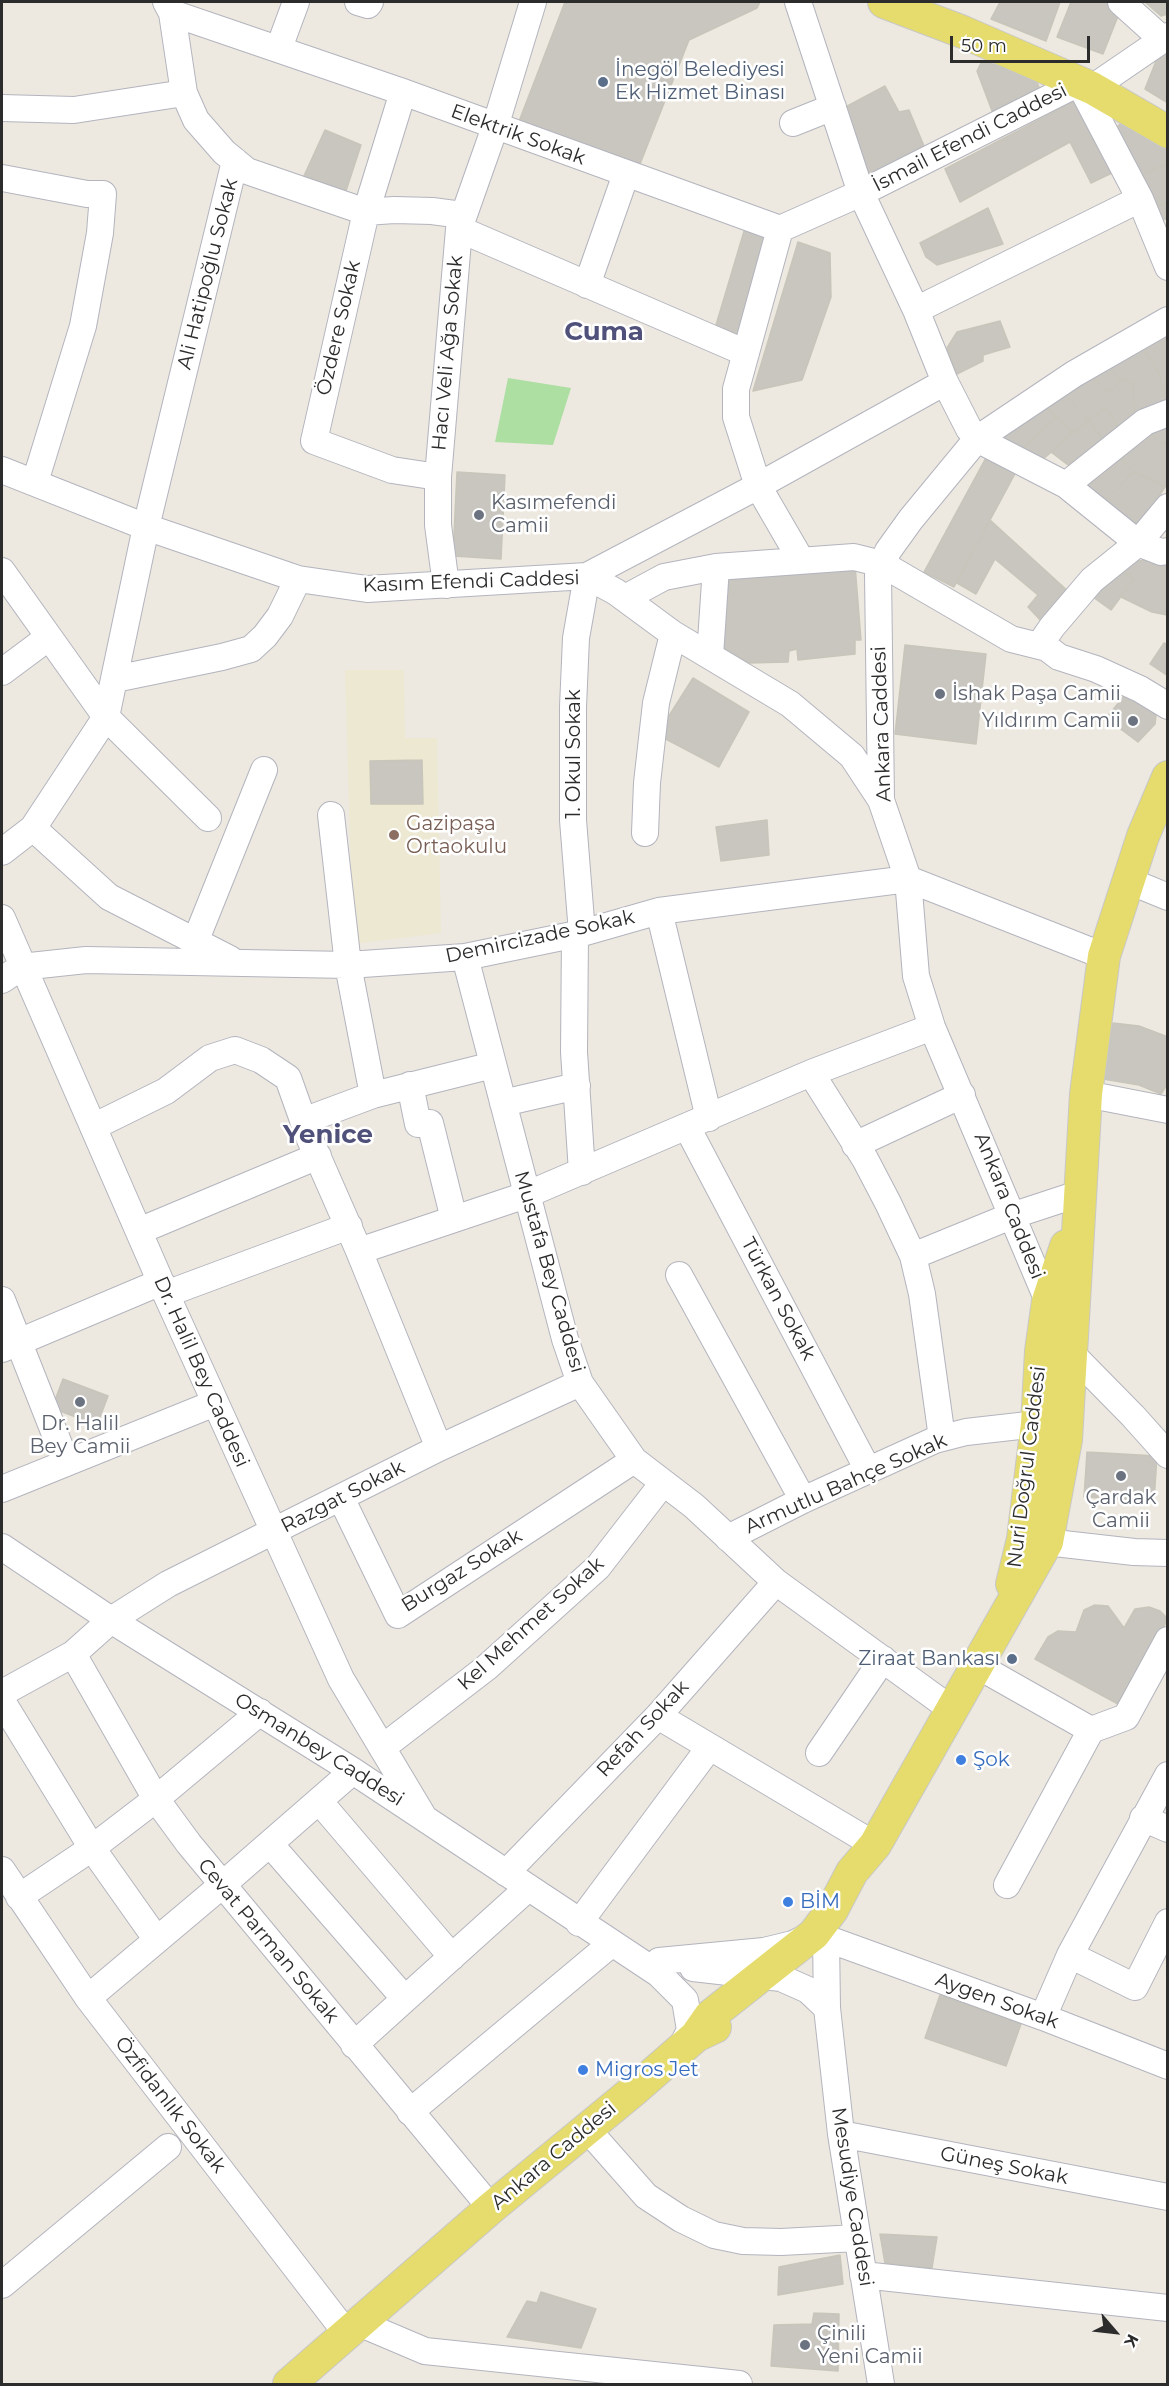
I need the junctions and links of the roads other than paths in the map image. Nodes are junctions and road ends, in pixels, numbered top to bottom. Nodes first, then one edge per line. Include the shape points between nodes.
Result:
1 (296, 2) edge
2 (358, 2) edge
3 (370, 2) edge
4 (533, 2) edge
5 (798, 2) edge
6 (884, 2) edge
7 (1121, 2) edge
8 (169, 7) edge
9 (922, 9) edge
10 (1165, 38) edge
11 (279, 48) junction
12 (1085, 86) junction
13 (403, 92) junction
14 (184, 93) junction
15 (832, 107) junction
16 (2, 108) edge
17 (793, 123) dead end
18 (495, 127) junction
19 (1167, 132) edge
20 (235, 161) junction
21 (626, 174) junction
22 (2, 178) edge
23 (861, 193) junction
24 (1140, 199) junction
25 (366, 212) junction
26 (460, 222) junction
27 (780, 229) junction
28 (1167, 267) edge
29 (586, 285) junction
30 (915, 310) junction
31 (1167, 320) edge
32 (746, 353) junction
33 (945, 382) junction
34 (1167, 413) edge
35 (977, 439) junction
36 (2, 470) edge
37 (438, 477) junction
38 (35, 482) junction
39 (1066, 485) junction
40 (758, 486) junction
41 (1167, 507) edge
42 (146, 527) junction
43 (1138, 543) junction
44 (1167, 551) edge
45 (801, 560) junction
46 (882, 564) junction
47 (716, 567) junction
48 (2, 570) edge
49 (587, 576) junction
50 (298, 579) junction
51 (446, 585) junction
52 (625, 598) junction
53 (673, 634) junction
54 (49, 637) junction
55 (1047, 648) junction
56 (710, 656) junction
57 (2, 672) edge
58 (115, 679) junction
59 (1167, 706) edge
60 (106, 717) junction
61 (264, 770) dead end
62 (1167, 777) edge
63 (881, 800) junction
64 (331, 815) dead end
65 (208, 818) dead end
66 (33, 828) junction
67 (645, 833) dead end
68 (2, 852) edge
69 (908, 879) junction
70 (1129, 881) junction
71 (1167, 897) edge
72 (659, 911) junction
73 (2, 918) edge
74 (578, 933) junction
75 (195, 942) junction
76 (1104, 956) junction
77 (465, 957) junction
78 (235, 962) junction
79 (348, 965) junction
80 (11, 973) edge
81 (932, 1027) junction
82 (493, 1065) junction
83 (811, 1074) junction
84 (410, 1085) junction
85 (577, 1086) junction
86 (1086, 1094) junction
87 (373, 1095) junction
88 (962, 1095) junction
89 (503, 1103) junction
90 (1167, 1110) edge
91 (303, 1121) junction
92 (698, 1122) junction
93 (93, 1128) junction
94 (855, 1145) junction
95 (318, 1156) junction
96 (582, 1172) junction
97 (1081, 1193) junction
98 (526, 1195) junction
99 (1011, 1216) junction
100 (454, 1219) junction
101 (349, 1226) junction
102 (139, 1231) junction
103 (359, 1251) junction
104 (913, 1256) junction
105 (679, 1275) dead end
106 (164, 1288) junction
107 (2, 1300) edge
108 (1048, 1301) junction
109 (10, 1346) edge
110 (1056, 1352) junction
111 (580, 1383) junction
112 (215, 1403) junction
113 (1037, 1424) junction
114 (942, 1438) junction
115 (439, 1448) junction
116 (1167, 1455) edge
117 (634, 1460) junction
118 (66, 1462) junction
119 (868, 1470) junction
120 (663, 1483) junction
121 (2, 1489) edge
122 (341, 1498) junction
123 (803, 1500) junction
124 (273, 1533) junction
125 (728, 1538) junction
126 (1035, 1541) junction
127 (2, 1547) edge
128 (1167, 1553) edge
129 (776, 1582) junction
130 (111, 1620) junction
131 (1167, 1640) edge
132 (73, 1654) junction
133 (883, 1659) junction
134 (978, 1666) junction
135 (2, 1693) edge
136 (2, 1701) edge
137 (951, 1709) junction
138 (260, 1712) junction
139 (657, 1716) junction
140 (1091, 1730) junction
141 (382, 1748) junction
142 (708, 1748) junction
143 (819, 1753) dead end
144 (353, 1771) junction
145 (1167, 1775) edge
146 (156, 1799) junction
147 (319, 1801) junction
148 (423, 1816) junction
149 (1143, 1818) junction
150 (1167, 1829) edge
151 (270, 1844) junction
152 (874, 1845) junction
153 (92, 1848) junction
154 (2, 1870) edge
155 (506, 1873) junction
156 (1007, 1885) dead end
157 (221, 1886) junction
158 (528, 1888) junction
159 (19, 1897) junction
160 (1167, 1922) edge
161 (579, 1923) junction
162 (820, 1936) junction
163 (157, 1940) junction
164 (611, 1944) junction
165 (1070, 1955) junction
166 (634, 1956) junction
167 (452, 1957) junction
168 (771, 1966) junction
169 (88, 1998) junction
170 (405, 1999) junction
171 (827, 2008) junction
172 (1043, 2017) junction
173 (689, 2042) junction
174 (354, 2045) junction
175 (1167, 2066) edge
176 (410, 2112) junction
177 (587, 2129) junction
178 (841, 2134) junction
179 (168, 2147) dead end
180 (1167, 2197) edge
181 (491, 2208) junction
182 (857, 2238) junction
183 (863, 2275) junction
184 (2, 2285) edge
185 (1167, 2308) edge
186 (353, 2328) junction
187 (289, 2385) edge
188 (739, 2385) edge
189 (881, 2385) edge

1 - 11 street
2 - 3 street
4 - 18 street, Hacı Veli Ağa Sokak
5 - 15 street
6 - 9 main road
7 - 10 street
8 - 11 street, Elektrik Sokak
8 - 14 street, Ali Hatipoğlu Sokak
9 - 12 main road
10 - 12 street, İsmail Efendi Caddesi
11 - 13 street, Elektrik Sokak
12 - 19 main road
12 - 23 street, İsmail Efendi Caddesi
12 - 24 street
13 - 18 street, Elektrik Sokak
13 - 25 street, Özdere Sokak
14 - 16 street via 74,110
14 - 20 street, Ali Hatipoğlu Sokak via 196,120
15 - 17 street
15 - 23 street
18 - 21 street, Elektrik Sokak
18 - 26 street, Hacı Veli Ağa Sokak
20 - 25 street via 247,171
20 - 42 street, Ali Hatipoğlu Sokak
21 - 27 street, Elektrik Sokak
21 - 29 street
22 - 38 street via 103,194 100,233 82,326
23 - 27 street
23 - 30 street
24 - 28 street
24 - 30 street
25 - 26 street via 394,210
25 - 37 street, Özdere Sokak via 314,441 392,471
26 - 29 street
26 - 37 street, Hacı Veli Ağa Sokak
27 - 32 street
29 - 32 street
30 - 33 street
31 - 35 street, Ankara Caddesi via 1074,374
32 - 40 street via 736,389 736,417
33 - 35 street
33 - 40 street
34 - 39 street via 1145,422
35 - 39 street
35 - 46 street, Ankara Caddesi via 930,494
36 - 38 street, Kasım Efendi Caddesi
37 - 51 street, Hacı Veli Ağa Sokak via 438,525
38 - 42 street, Kasım Efendi Caddesi
39 - 43 street
40 - 45 street
40 - 49 street
41 - 43 street
42 - 50 street, Kasım Efendi Caddesi
42 - 58 street, Ali Hatipoğlu Sokak
43 - 44 street
43 - 55 street via 1086,588 1043,640
45 - 46 street via 854,556
45 - 47 street
46 - 55 street via 1011,639
46 - 63 street, Ankara Caddesi via 877,599
47 - 52 street via 664,577
47 - 56 street
48 - 54 street
49 - 51 street, Kasım Efendi Caddesi
49 - 52 street, Kasım Efendi Caddesi
49 - 74 street, 1. Okul Sokak via 576,638 573,707
50 - 51 street, Kasım Efendi Caddesi via 367,589
50 - 58 street via 280,616 251,649
52 - 53 street, Kasım Efendi Caddesi
53 - 56 street, Kasım Efendi Caddesi
53 - 67 street via 656,703
54 - 57 street
54 - 60 street
55 - 59 street via 1059,657 1140,689
56 - 63 street, Kasım Efendi Caddesi via 790,704 852,756
58 - 60 street, Ali Hatipoğlu Sokak
60 - 65 street
60 - 66 street
61 - 75 street
62 - 70 main road, Nuri Doğrul Caddesi
63 - 69 street, Ankara Caddesi
64 - 79 street
66 - 68 street
66 - 75 street, Demircizade Sokak via 109,897
69 - 72 street, Demircizade Sokak
69 - 76 street
69 - 81 street, Ankara Caddesi via 916,976
70 - 71 street
70 - 76 main road, Nuri Doğrul Caddesi
72 - 74 street, Demircizade Sokak
72 - 92 street, Türkan Sokak
73 - 80 street, Dr. Halil Bey Caddesi
74 - 77 street, Demircizade Sokak
74 - 85 street, 1. Okul Sokak via 574,1052
75 - 78 street, Demircizade Sokak
76 - 86 main road, Nuri Doğrul Caddesi
77 - 79 street, Demircizade Sokak
77 - 82 street, Mustafa Bey Caddesi
78 - 79 street, Demircizade Sokak
78 - 80 street via 86,960
79 - 87 street
80 - 93 street, Dr. Halil Bey Caddesi
81 - 83 street
81 - 88 street, Ankara Caddesi
82 - 84 street
82 - 89 street, Mustafa Bey Caddesi
83 - 92 street
83 - 94 street
84 - 87 street
84 - 100 street via 418,1124 430,1123
85 - 89 street
85 - 96 street, 1. Okul Sokak
86 - 90 street
86 - 97 main road, Nuri Doğrul Caddesi
87 - 91 street
88 - 94 street
88 - 99 street, Ankara Caddesi
89 - 98 street, Mustafa Bey Caddesi
91 - 93 street via 288,1078 261,1060 235,1050 210,1058 166,1091
91 - 95 street
92 - 96 street
92 - 119 street, Türkan Sokak
93 - 102 street, Dr. Halil Bey Caddesi
94 - 104 street
95 - 101 street
95 - 102 street
96 - 98 street
97 - 99 street
97 - 108 main road, Nuri Doğrul Caddesi
97 - 110 main road, Nuri Doğrul Caddesi
98 - 100 street
98 - 111 street, Mustafa Bey Caddesi
99 - 104 street
99 - 108 street, Ankara Caddesi
100 - 103 street
101 - 103 street
101 - 106 street
102 - 106 street, Dr. Halil Bey Caddesi
103 - 115 street
104 - 114 street
105 - 123 street
106 - 109 street
106 - 112 street, Dr. Halil Bey Caddesi
107 - 109 street
108 - 110 main road, Nuri Doğrul Caddesi
109 - 118 street
110 - 113 main road, Nuri Doğrul Caddesi
110 - 116 street via 1133,1416
110 - 126 main road, Nuri Doğrul Caddesi via 1066,1440
111 - 115 street, Razgat Sokak
111 - 117 street, Mustafa Bey Caddesi
112 - 118 street
112 - 124 street, Dr. Halil Bey Caddesi
113 - 114 street, Armutlu Bahçe Sokak
113 - 126 main road, Nuri Doğrul Caddesi
114 - 119 street, Armutlu Bahçe Sokak
115 - 122 street, Razgat Sokak
117 - 120 street, Mustafa Bey Caddesi
117 - 122 street, Burgaz Sokak via 398,1615
118 - 121 street
119 - 123 street, Armutlu Bahçe Sokak
120 - 125 street, Mustafa Bey Caddesi
120 - 141 street, Kel Mehmet Sokak via 598,1567 486,1668
122 - 124 street, Razgat Sokak
123 - 125 street, Armutlu Bahçe Sokak
124 - 130 street, Razgat Sokak via 168,1584
124 - 141 street, Dr. Halil Bey Caddesi via 341,1679
125 - 129 street, Mustafa Bey Caddesi
126 - 128 street
126 - 134 main road, Nuri Doğrul Caddesi via 1002,1624
127 - 130 street, Osmanbey Caddesi
129 - 133 street, Mustafa Bey Caddesi
129 - 139 street, Refah Sokak
130 - 132 street, Razgat Sokak
130 - 138 street, Osmanbey Caddesi
131 - 140 street via 1126,1717
132 - 135 street, Razgat Sokak
132 - 146 street, Cevat Parman Sokak
133 - 137 street, Mustafa Bey Caddesi
133 - 143 street
134 - 137 main road, Nuri Doğrul Caddesi
134 - 140 street
136 - 153 street
137 - 152 main road, Nuri Doğrul Caddesi
138 - 144 street, Osmanbey Caddesi
138 - 146 street
139 - 142 street
139 - 155 street, Refah Sokak
140 - 156 street
141 - 148 street, Dr. Halil Bey Caddesi
142 - 152 street
142 - 161 street
144 - 147 street
144 - 148 street, Osmanbey Caddesi
145 - 149 street
146 - 153 street
146 - 157 street, Cevat Parman Sokak
147 - 151 street
147 - 167 street
148 - 155 street, Osmanbey Caddesi
149 - 150 street
149 - 165 street
151 - 157 street
151 - 170 street
152 - 162 main road, Ankara Caddesi via 864,1877
153 - 159 street
153 - 163 street
154 - 159 street, Özfidanlık Sokak
155 - 158 street, Osmanbey Caddesi
157 - 163 street
157 - 174 street, Cevat Parman Sokak
158 - 161 street, Osmanbey Caddesi
158 - 167 street
159 - 169 street, Özfidanlık Sokak
160 - 165 street via 1136,1987
161 - 164 street, Osmanbey Caddesi
162 - 168 main road, Ankara Caddesi
162 - 171 street, Mesudiye Caddesi
162 - 172 street, Aygen Sokak
163 - 169 street
164 - 166 street, Osmanbey Caddesi
164 - 176 street
165 - 172 street
166 - 168 street via 687,1968
166 - 173 street via 685,2000
167 - 170 street
168 - 171 street
168 - 173 main road, Ankara Caddesi via 717,2026
169 - 186 street, Özfidanlık Sokak
170 - 174 street
171 - 178 street, Mesudiye Caddesi
172 - 175 street, Aygen Sokak
173 - 177 main road, Ankara Caddesi
174 - 176 street, Cevat Parman Sokak
176 - 181 street, Cevat Parman Sokak
177 - 181 main road, Ankara Caddesi
177 - 182 street via 646,2196 714,2235 781,2242
178 - 180 street, Güneş Sokak
178 - 182 street, Mesudiye Caddesi
179 - 184 street
181 - 186 main road, Ankara Caddesi
182 - 183 street, Mesudiye Caddesi
183 - 185 street
183 - 189 street, Mesudiye Caddesi
186 - 187 main road, Ankara Caddesi
186 - 188 street via 424,2351

